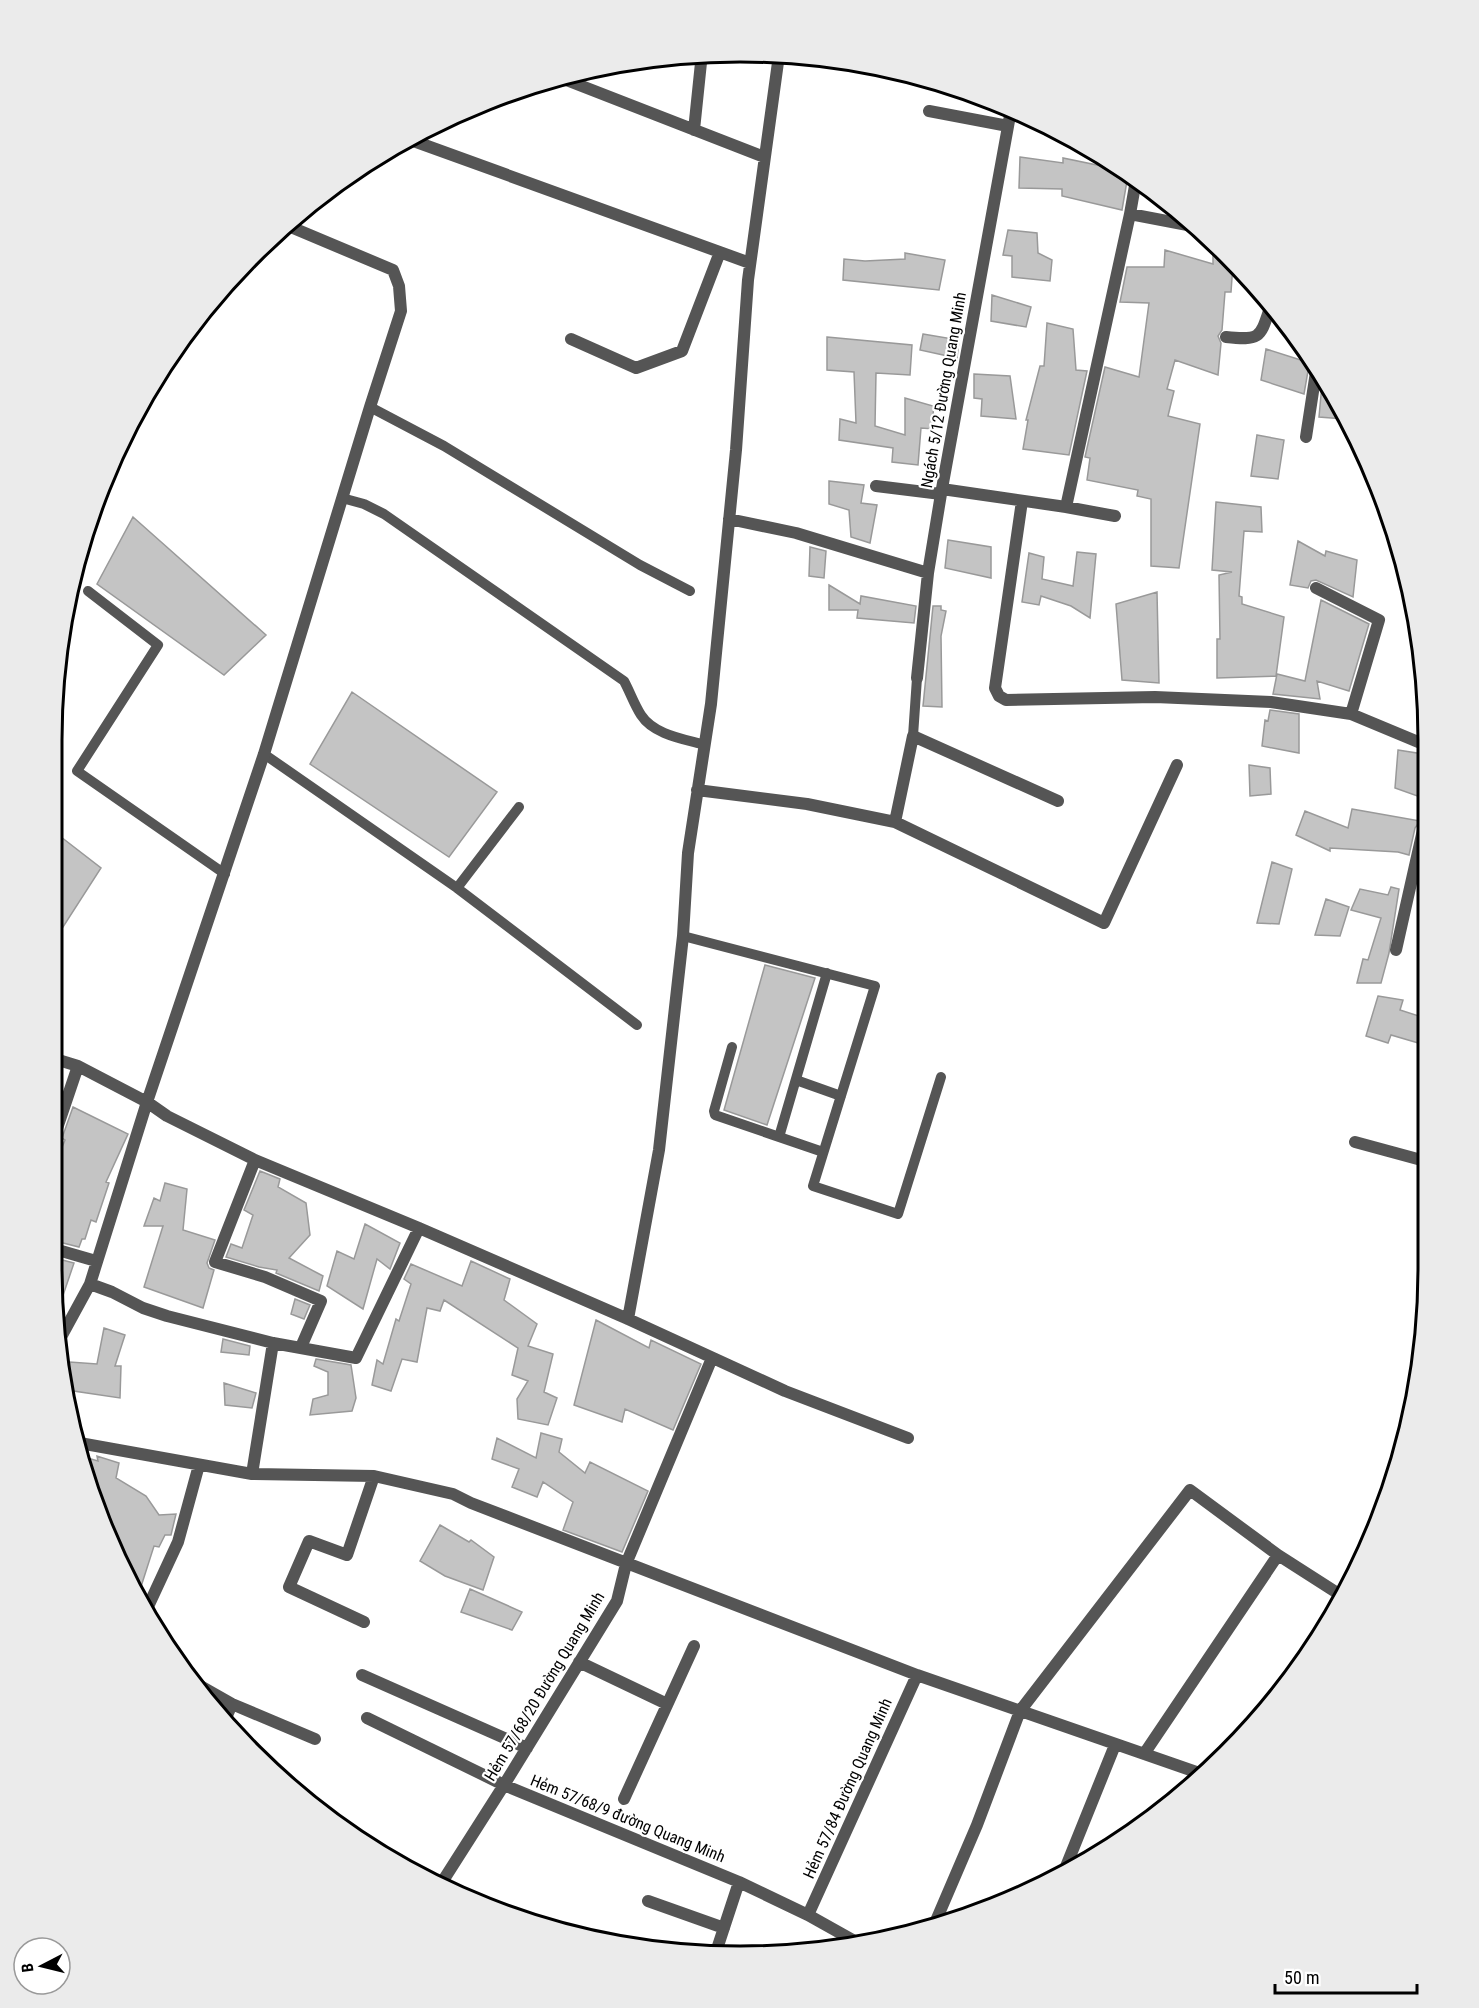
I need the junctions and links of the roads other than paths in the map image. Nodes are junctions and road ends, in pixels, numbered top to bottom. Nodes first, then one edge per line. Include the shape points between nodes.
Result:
1 (701, 63) edge
2 (777, 63) edge
3 (573, 83) edge
4 (929, 111) dead end
5 (1010, 118) edge
6 (1008, 126) junction
7 (694, 130) junction
8 (418, 143) edge
9 (764, 157) junction
10 (1134, 189) edge
11 (1130, 214) junction
12 (1179, 223) edge
13 (294, 228) edge
14 (720, 252) junction
15 (750, 263) junction
16 (1267, 315) edge
17 (1226, 337) dead end
18 (571, 339) dead end
19 (1315, 381) edge
20 (370, 407) junction
21 (1306, 437) dead end
22 (876, 486) dead end
23 (941, 492) junction
24 (342, 498) junction
25 (1022, 501) junction
26 (1066, 507) junction
27 (1115, 516) dead end
28 (729, 519) junction
29 (928, 573) junction
30 (1316, 588) dead end
31 (88, 591) dead end
32 (690, 591) dead end
33 (917, 678) joint
34 (1351, 714) junction
35 (912, 736) junction
36 (1418, 742) edge
37 (705, 745) junction
38 (264, 754) junction
39 (1178, 765) dead end
40 (698, 790) junction
41 (1058, 801) dead end
42 (519, 807) dead end
43 (895, 822) junction
44 (1418, 853) edge
45 (225, 874) junction
46 (457, 888) junction
47 (683, 936) junction
48 (1396, 951) dead end
49 (827, 973) junction
50 (637, 1025) dead end
51 (732, 1047) dead end
52 (62, 1061) edge
53 (78, 1066) junction
54 (941, 1077) dead end
55 (796, 1080) junction
56 (841, 1096) junction
57 (147, 1102) junction
58 (62, 1113) edge
59 (779, 1137) junction
60 (1355, 1142) dead end
61 (823, 1152) junction
62 (1418, 1159) edge
63 (255, 1160) junction
64 (419, 1228) junction
65 (62, 1251) edge
66 (96, 1261) junction
67 (90, 1284) junction
68 (628, 1319) junction
69 (65, 1331) edge
70 (273, 1343) junction
71 (301, 1347) junction
72 (712, 1358) junction
73 (908, 1438) dead end
74 (85, 1444) edge
75 (199, 1465) junction
76 (252, 1474) junction
77 (374, 1476) junction
78 (1278, 1555) junction
79 (626, 1564) junction
80 (1335, 1592) edge
81 (150, 1603) edge
82 (364, 1622) dead end
83 (694, 1646) dead end
84 (579, 1662) junction
85 (362, 1675) dead end
86 (917, 1675) junction
87 (211, 1692) edge
88 (232, 1704) junction
89 (666, 1704) junction
90 (1020, 1711) junction
91 (228, 1713) edge
92 (368, 1718) dead end
93 (315, 1739) dead end
94 (1115, 1745) junction
95 (527, 1748) junction
96 (1144, 1754) junction
97 (1194, 1771) edge
98 (504, 1785) junction
99 (624, 1799) dead end
100 (1068, 1861) edge
101 (444, 1879) edge
102 (740, 1882) junction
103 (648, 1901) dead end
104 (808, 1916) junction
105 (938, 1916) edge
106 (724, 1928) junction
107 (848, 1937) edge
108 (718, 1946) edge

1 - 7 street
2 - 9 street
3 - 7 street
4 - 6 street
5 - 6 street, Ngách 5/12 Đường Quang Minh
6 - 23 street, Ngách 5/12 Đường Quang Minh
7 - 9 street
8 - 14 street
9 - 15 street
10 - 11 street
11 - 12 street
11 - 26 street
13 - 20 street via 393,270 401,311
14 - 15 street
14 - 18 street via 682,351 636,368
15 - 28 street
16 - 17 street via 1254,338
19 - 21 street
20 - 24 street
20 - 32 lane via 444,446
22 - 23 street
23 - 25 street
23 - 29 street, Ngách 5/12 Đường Quang Minh
24 - 37 lane via 384,514 624,681 651,725 672,736
24 - 38 street
25 - 26 street
25 - 34 street via 995,688 999,696 1032,701 1155,698 1271,702
26 - 27 street
28 - 29 street via 796,533
28 - 37 street
29 - 33 street, Ngách 5/12 Đường Quang Minh
30 - 34 street via 1379,620
31 - 45 lane via 158,645 77,771
33 - 35 lane
34 - 36 street
35 - 41 street
35 - 43 street
37 - 40 street
38 - 45 street
38 - 46 lane
39 - 43 street via 1104,923
40 - 43 street via 807,804
40 - 47 street via 688,853
42 - 46 lane
44 - 48 street
45 - 57 street
46 - 50 lane
47 - 49 lane
47 - 68 street via 659,1150
49 - 55 lane
49 - 56 lane via 875,986
51 - 59 lane via 715,1114
52 - 53 street
53 - 57 street
53 - 58 street
54 - 61 lane via 898,1214 813,1186
55 - 56 lane
55 - 59 lane
56 - 61 lane
57 - 63 street
57 - 66 street
59 - 61 lane
60 - 62 street
63 - 64 street
63 - 71 street via 215,1262 265,1277 321,1301
64 - 68 street
64 - 71 street via 356,1358
65 - 66 street
66 - 67 street
67 - 69 street
67 - 70 street via 167,1316
68 - 72 street
70 - 71 street
70 - 76 street
72 - 73 street
72 - 79 street, Hẻm 57/68/20 Đường Quang Minh
74 - 75 street
75 - 76 street
75 - 81 street via 178,1542
76 - 77 street
77 - 79 street via 453,1494
77 - 82 street via 347,1555 309,1541 289,1587
78 - 80 street
78 - 90 street via 1190,1490
78 - 96 street
79 - 84 street, Hẻm 57/68/20 Đường Quang Minh via 617,1601
79 - 86 street
83 - 89 street
84 - 89 street
84 - 95 street, Hẻm 57/68/20 Đường Quang Minh
85 - 95 street
86 - 90 street
86 - 104 street, Hẻm 57/84 Đường Quang Minh
87 - 88 street
88 - 91 street
88 - 93 street
89 - 99 street
90 - 94 street
90 - 105 street
92 - 98 street, Hẻm 57/68/9 đường Quang Minh
94 - 96 street
94 - 100 street
95 - 98 street, Hẻm 57/68/20 Đường Quang Minh
96 - 97 street
98 - 101 street, Hẻm 57/68/20 Đường Quang Minh
98 - 102 street, Hẻm 57/68/9 đường Quang Minh
102 - 104 street, Hẻm 57/68/9 đường Quang Minh
102 - 106 street
103 - 106 street
104 - 107 street, Hẻm 57/68/9 đường Quang Minh
106 - 108 street

